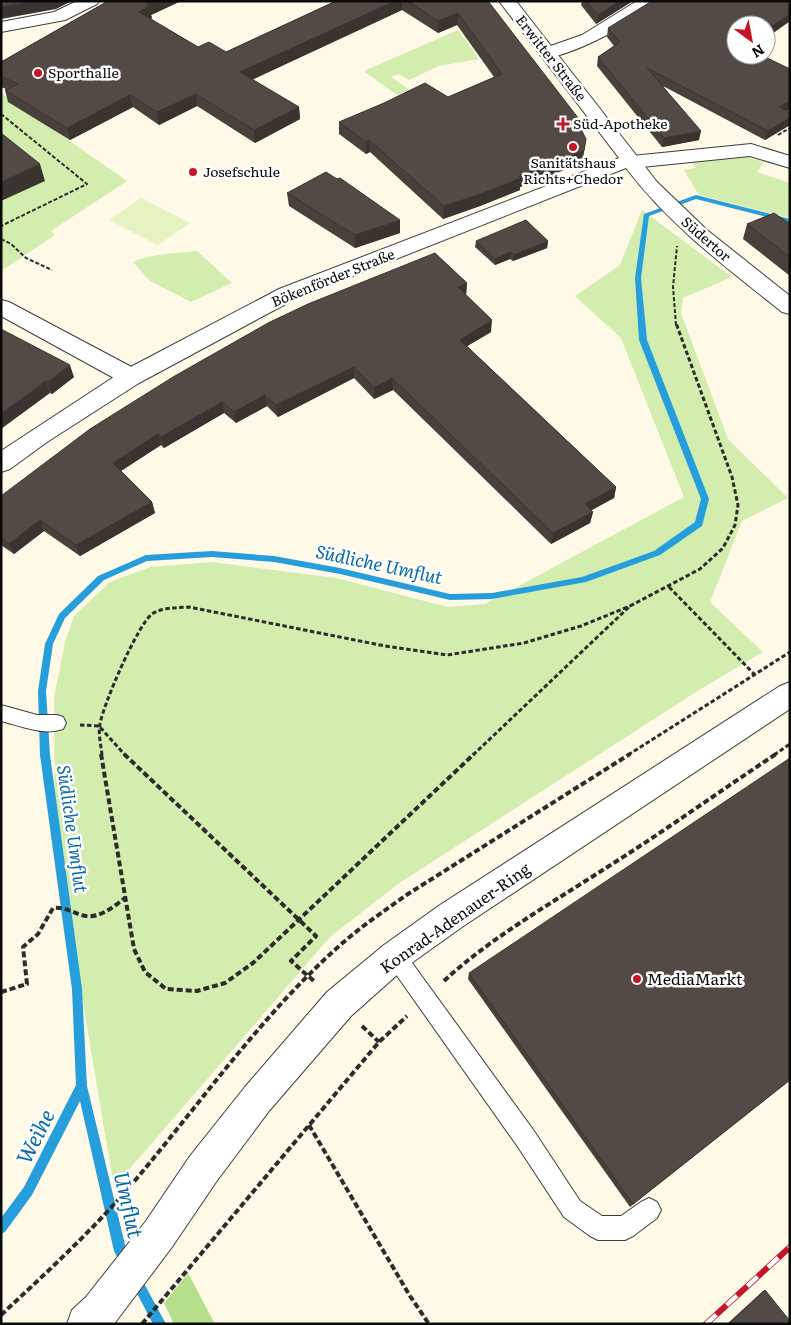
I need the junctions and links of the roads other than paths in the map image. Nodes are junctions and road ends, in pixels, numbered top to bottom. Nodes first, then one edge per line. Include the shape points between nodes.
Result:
1 (32, 1) edge
2 (91, 1) edge
3 (507, 1) edge
4 (649, 1) edge
5 (38, 19) junction
6 (1, 27) edge
7 (548, 53) junction
8 (632, 162) junction
9 (790, 162) edge
10 (1, 307) edge
11 (790, 307) edge
12 (131, 377) junction
13 (1, 463) edge
14 (790, 694) edge
15 (1, 713) edge
16 (57, 723) dead end
17 (395, 956) junction
18 (649, 1210) dead end
19 (93, 1317) edge

1 - 5 street
2 - 5 street via 59,16
3 - 7 street, Erwitter Straße
4 - 7 street via 595,35
5 - 6 street
7 - 8 street, Erwitter Straße
8 - 9 street, Bökenförder Straße via 751,150
8 - 11 street, Südertor via 672,210
8 - 12 street, Bökenförder Straße via 287,294
10 - 12 street
12 - 13 street, Bökenförder Straße
14 - 17 street, Konrad-Adenauer-Ring
15 - 16 lane via 37,723
17 - 18 lane via 526,1138 572,1209 598,1228 625,1228
17 - 19 street, Konrad-Adenauer-Ring via 340,1004 257,1099 203,1169 159,1234

